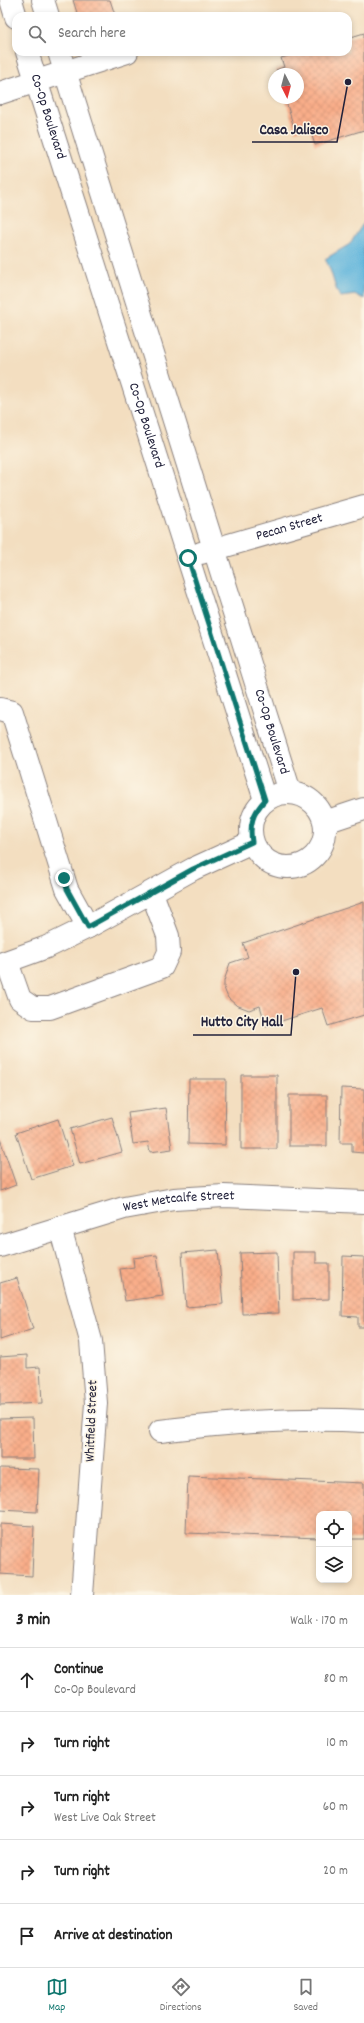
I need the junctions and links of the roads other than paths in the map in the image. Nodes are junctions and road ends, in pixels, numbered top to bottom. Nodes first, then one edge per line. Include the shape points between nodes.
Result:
1 (11, 0) edge
2 (43, 0) edge
3 (15, 12) edge
4 (47, 12) edge
5 (28, 56) edge
6 (101, 56) edge
7 (62, 62) edge
8 (36, 81) junction
9 (0, 93) edge
10 (364, 506) edge
11 (214, 549) junction
12 (188, 558) junction
13 (0, 709) edge
14 (290, 792) junction
15 (265, 800) junction
16 (364, 809) edge
17 (325, 822) junction
18 (252, 842) junction
19 (152, 893) junction
20 (88, 927) junction
21 (4, 963) edge
22 (364, 1202) edge
23 (60, 1227) junction
24 (0, 1246) edge
25 (364, 1421) edge
26 (160, 1431) dead end
27 (82, 1595) edge

1 - 3 street
2 - 4 street
5 - 8 street, Co-Op Boulevard
6 - 7 street
7 - 8 street
7 - 11 street, Co-Op Boulevard
8 - 9 street
8 - 12 street, Co-Op Boulevard
10 - 11 street, Pecan Street
11 - 12 street, Pecan Street
11 - 14 street, Co-Op Boulevard
12 - 15 street, Co-Op Boulevard
13 - 20 street via 12,712 67,889
14 - 15 street via 273,795
14 - 17 street via 313,801 321,810
15 - 18 street via 252,818
16 - 17 street
17 - 18 street via 326,835 322,846 314,857 304,864 292,867 273,864 258,853
18 - 19 street via 193,869
19 - 20 street
19 - 21 street via 168,936 169,952 162,967 50,1008 33,1008 20,999
20 - 21 street via 47,947
22 - 23 street, West Metcalfe Street via 224,1196 174,1198 124,1208
23 - 24 street, West Metcalfe Street
23 - 27 street, Whitfield Street via 91,1341 96,1403
25 - 26 street via 328,1419 241,1422

